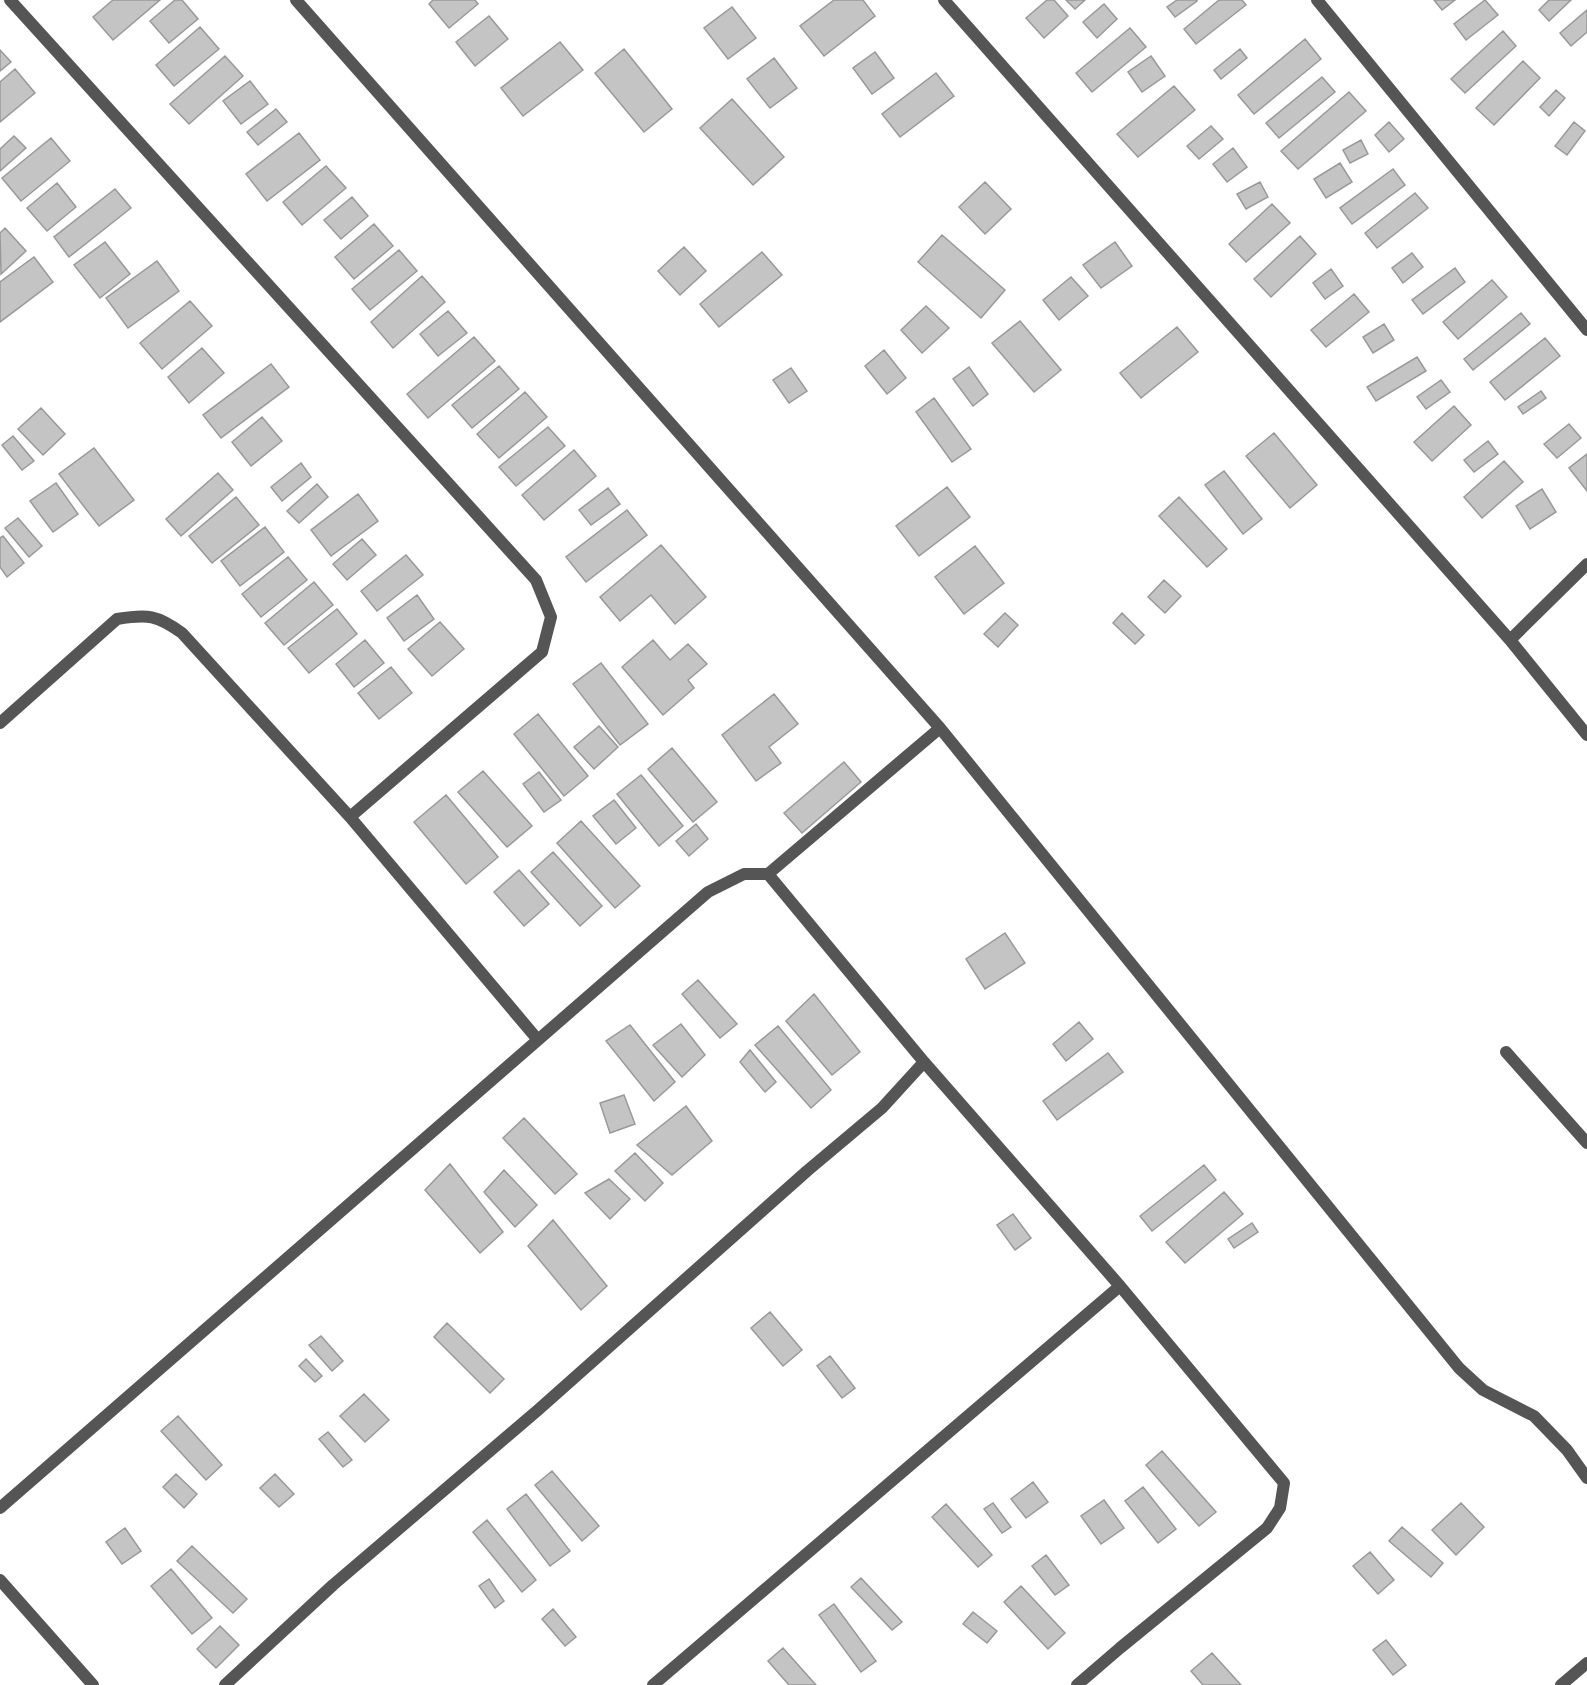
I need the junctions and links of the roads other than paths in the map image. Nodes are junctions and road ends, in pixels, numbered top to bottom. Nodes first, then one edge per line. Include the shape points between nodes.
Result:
1 (9, 0) edge
2 (296, 0) edge
3 (944, 0) edge
4 (1317, 0) edge
5 (1587, 330) edge
6 (1587, 564) edge
7 (1510, 640) junction
8 (0, 723) edge
9 (940, 728) junction
10 (1587, 735) edge
11 (350, 817) junction
12 (768, 874) junction
13 (538, 1040) junction
14 (1506, 1052) dead end
15 (924, 1062) junction
16 (1587, 1143) edge
17 (1120, 1286) junction
18 (1587, 1478) edge
19 (0, 1508) edge
20 (0, 1580) edge
21 (1587, 1663) edge
22 (93, 1685) edge
23 (225, 1685) edge
24 (653, 1685) edge
25 (1077, 1685) edge
26 (1561, 1685) edge

1 - 11 street via 536,580 551,617 542,652
2 - 9 street
3 - 7 street
4 - 5 street
6 - 7 street
7 - 10 street
8 - 11 street via 117,620 139,615 164,620 182,633
9 - 12 street
9 - 18 street via 1459,1368 1483,1390 1534,1416
11 - 13 street
12 - 13 street via 744,874 708,892
12 - 15 street
13 - 19 street
14 - 16 street
15 - 17 street
15 - 23 street via 882,1108 333,1585
17 - 24 street
17 - 25 street via 1284,1483 1280,1508 1267,1528
20 - 22 street
21 - 26 street

